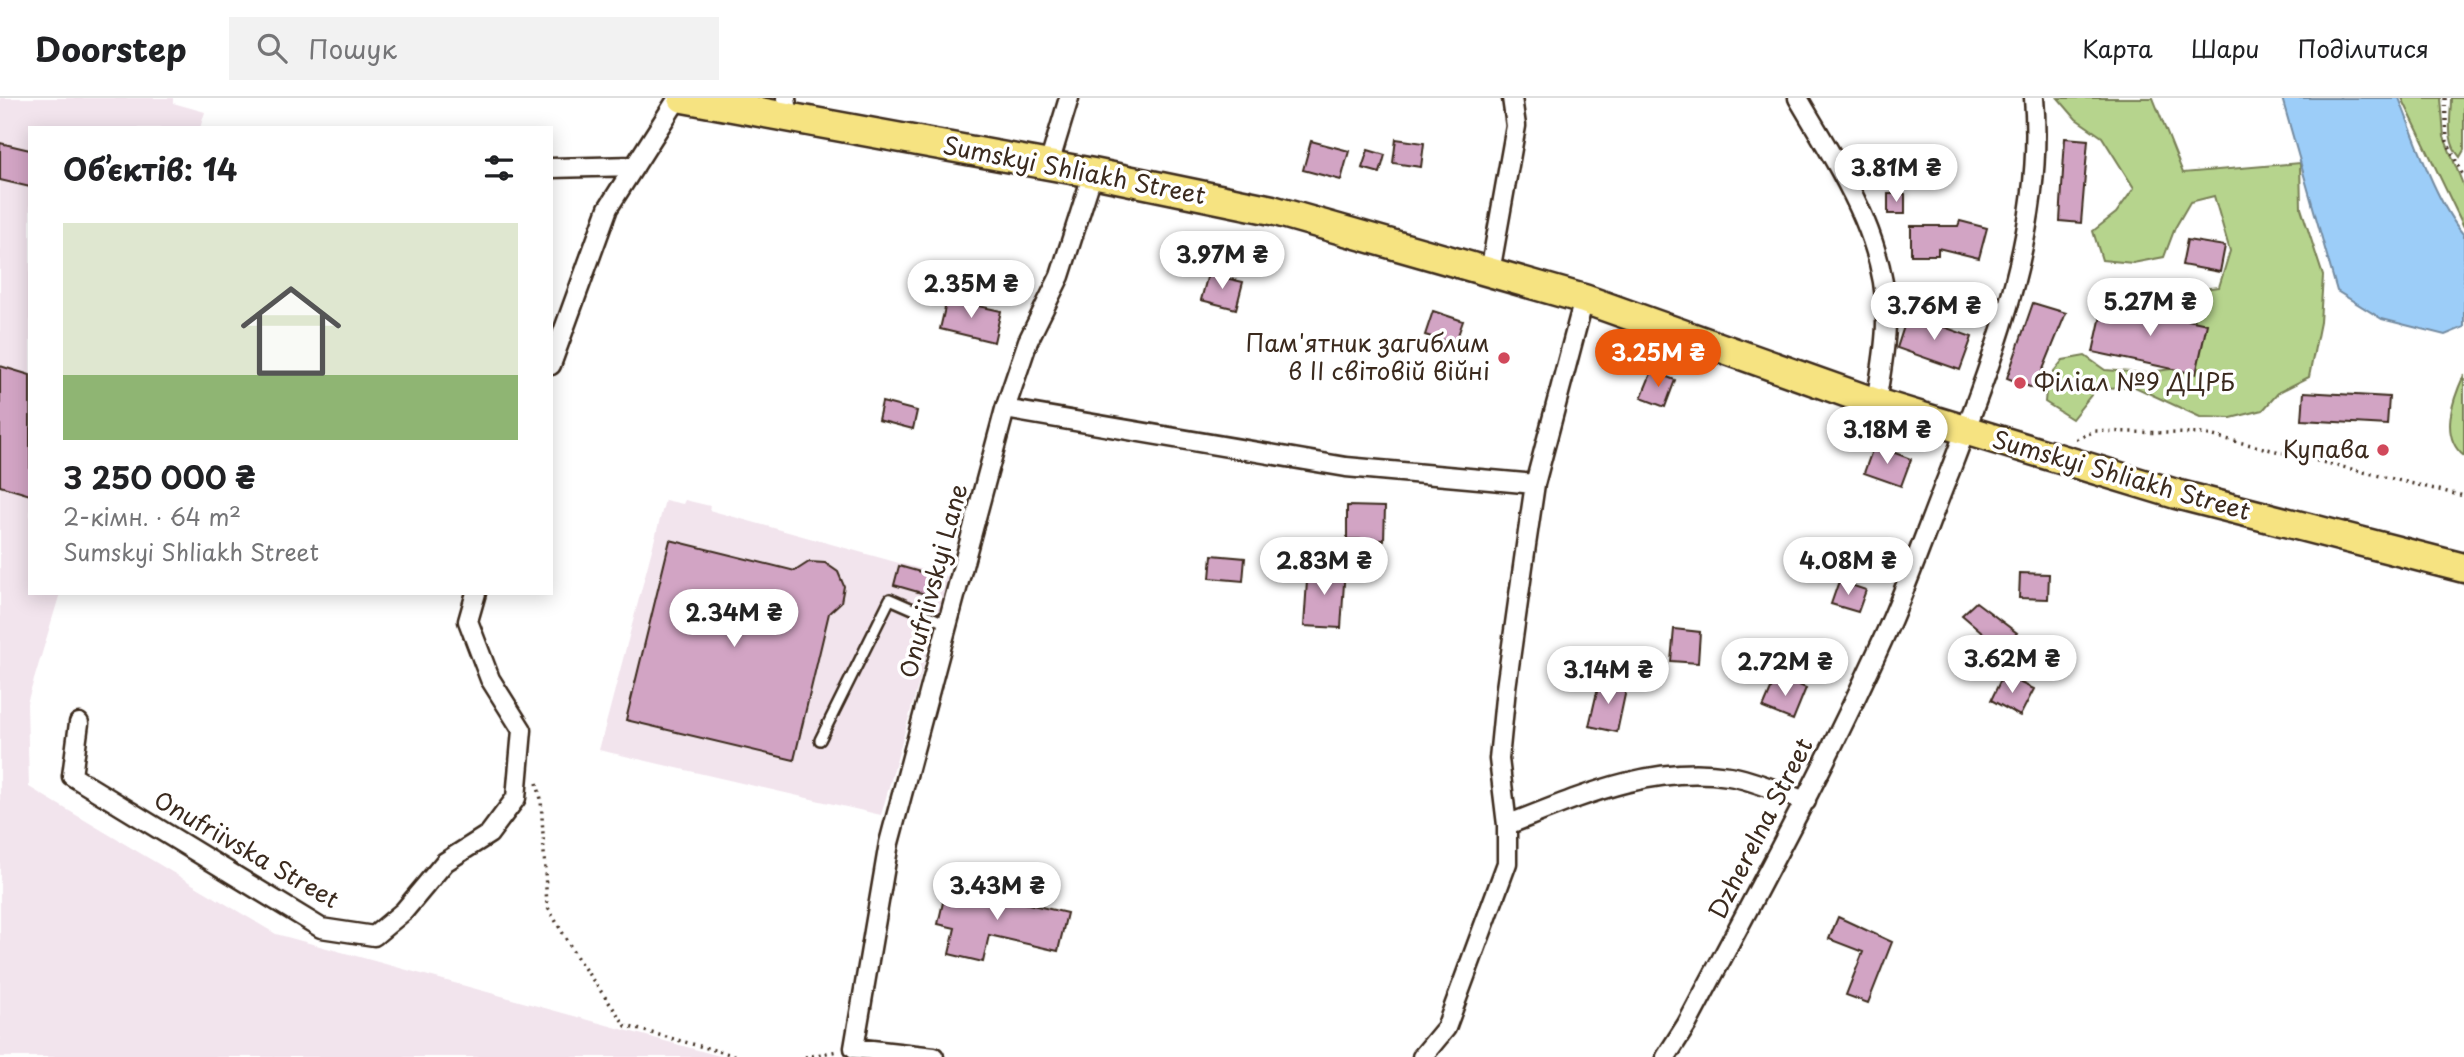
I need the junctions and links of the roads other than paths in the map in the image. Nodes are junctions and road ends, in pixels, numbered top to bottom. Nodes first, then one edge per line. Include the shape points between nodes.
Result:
1 (681, 98) edge
2 (1069, 98) edge
3 (1512, 98) edge
4 (1798, 98) edge
5 (2034, 98) edge
6 (787, 109) edge
7 (1049, 164) junction
8 (635, 166) junction
9 (553, 168) edge
10 (1093, 173) junction
11 (1490, 272) junction
12 (1584, 299) junction
13 (553, 359) edge
14 (1876, 402) junction
15 (1005, 409) junction
16 (1965, 431) junction
17 (1535, 484) junction
18 (2464, 568) edge
19 (475, 595) edge
20 (941, 621) junction
21 (79, 723) dead end
22 (820, 740) dead end
23 (1805, 801) junction
24 (1507, 825) junction
25 (934, 1057) edge
26 (1422, 1057) edge
27 (1667, 1057) edge

1 - 6 main road, Sumskyi Shliakh Street
1 - 8 street
2 - 7 street
3 - 11 street via 1516,126
4 - 14 street via 1856,198 1882,271 1886,322
5 - 16 street, Dzherelna Street via 2036,147 2025,240
6 - 7 main road, Sumskyi Shliakh Street
7 - 10 main road, Sumskyi Shliakh Street
8 - 9 street
8 - 13 street via 608,208
10 - 11 main road, Sumskyi Shliakh Street via 1272,210
10 - 15 street, Onufriivskyi Lane via 1060,276 1028,341
11 - 12 main road, Sumskyi Shliakh Street
12 - 14 main road, Sumskyi Shliakh Street
12 - 17 street
14 - 16 main road, Sumskyi Shliakh Street
15 - 17 street via 1346,467
15 - 20 street, Onufriivskyi Lane
16 - 18 main road, Sumskyi Shliakh Street via 2176,494
16 - 23 street, Dzherelna Street via 1893,617
17 - 24 street via 1499,759
19 - 21 street, Onufriivska Street via 468,621 490,680 522,730 516,798 489,834 445,862 404,911 374,936 321,928 72,776
20 - 22 lane via 890,599
20 - 25 street, Onufriivskyi Lane via 889,843 854,1048
23 - 24 street via 1732,776 1684,772 1626,782
23 - 27 street, Dzherelna Street
24 - 26 street via 1507,863 1446,1028

